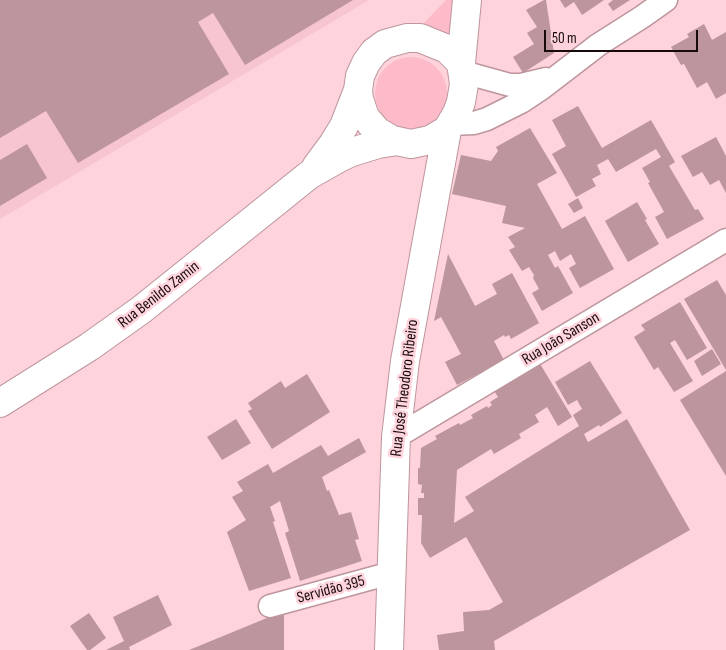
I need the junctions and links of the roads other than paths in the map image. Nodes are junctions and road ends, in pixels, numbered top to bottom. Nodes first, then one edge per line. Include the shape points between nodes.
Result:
1 (467, 0) edge
2 (666, 0) edge
3 (462, 68) junction
4 (559, 75) junction
5 (358, 90) junction
6 (449, 127) junction
7 (398, 142) junction
8 (309, 175) junction
9 (726, 240) edge
10 (0, 403) edge
11 (396, 437) junction
12 (391, 573) junction
13 (270, 606) dead end
14 (389, 650) edge

1 - 3 main road
2 - 4 street
3 - 4 street via 498,82 521,85
3 - 5 main road via 447,48 420,38 407,38 385,44 374,52 360,76
3 - 6 main road via 462,102
4 - 6 street via 521,102 487,119
5 - 7 main road via 365,117 377,131
5 - 8 main road, Rua Benildo Zamin via 334,144
6 - 7 main road via 420,143
6 - 11 main road, Rua José Theodoro Ribeiro via 405,361
7 - 8 main road, Rua Benildo Zamin via 352,152
8 - 10 main road, Rua Benildo Zamin via 141,310
9 - 11 street, Rua João Sanson
11 - 12 main road, Rua José Theodoro Ribeiro
12 - 13 street, Servidão 395
12 - 14 main road, Rua José Theodoro Ribeiro

